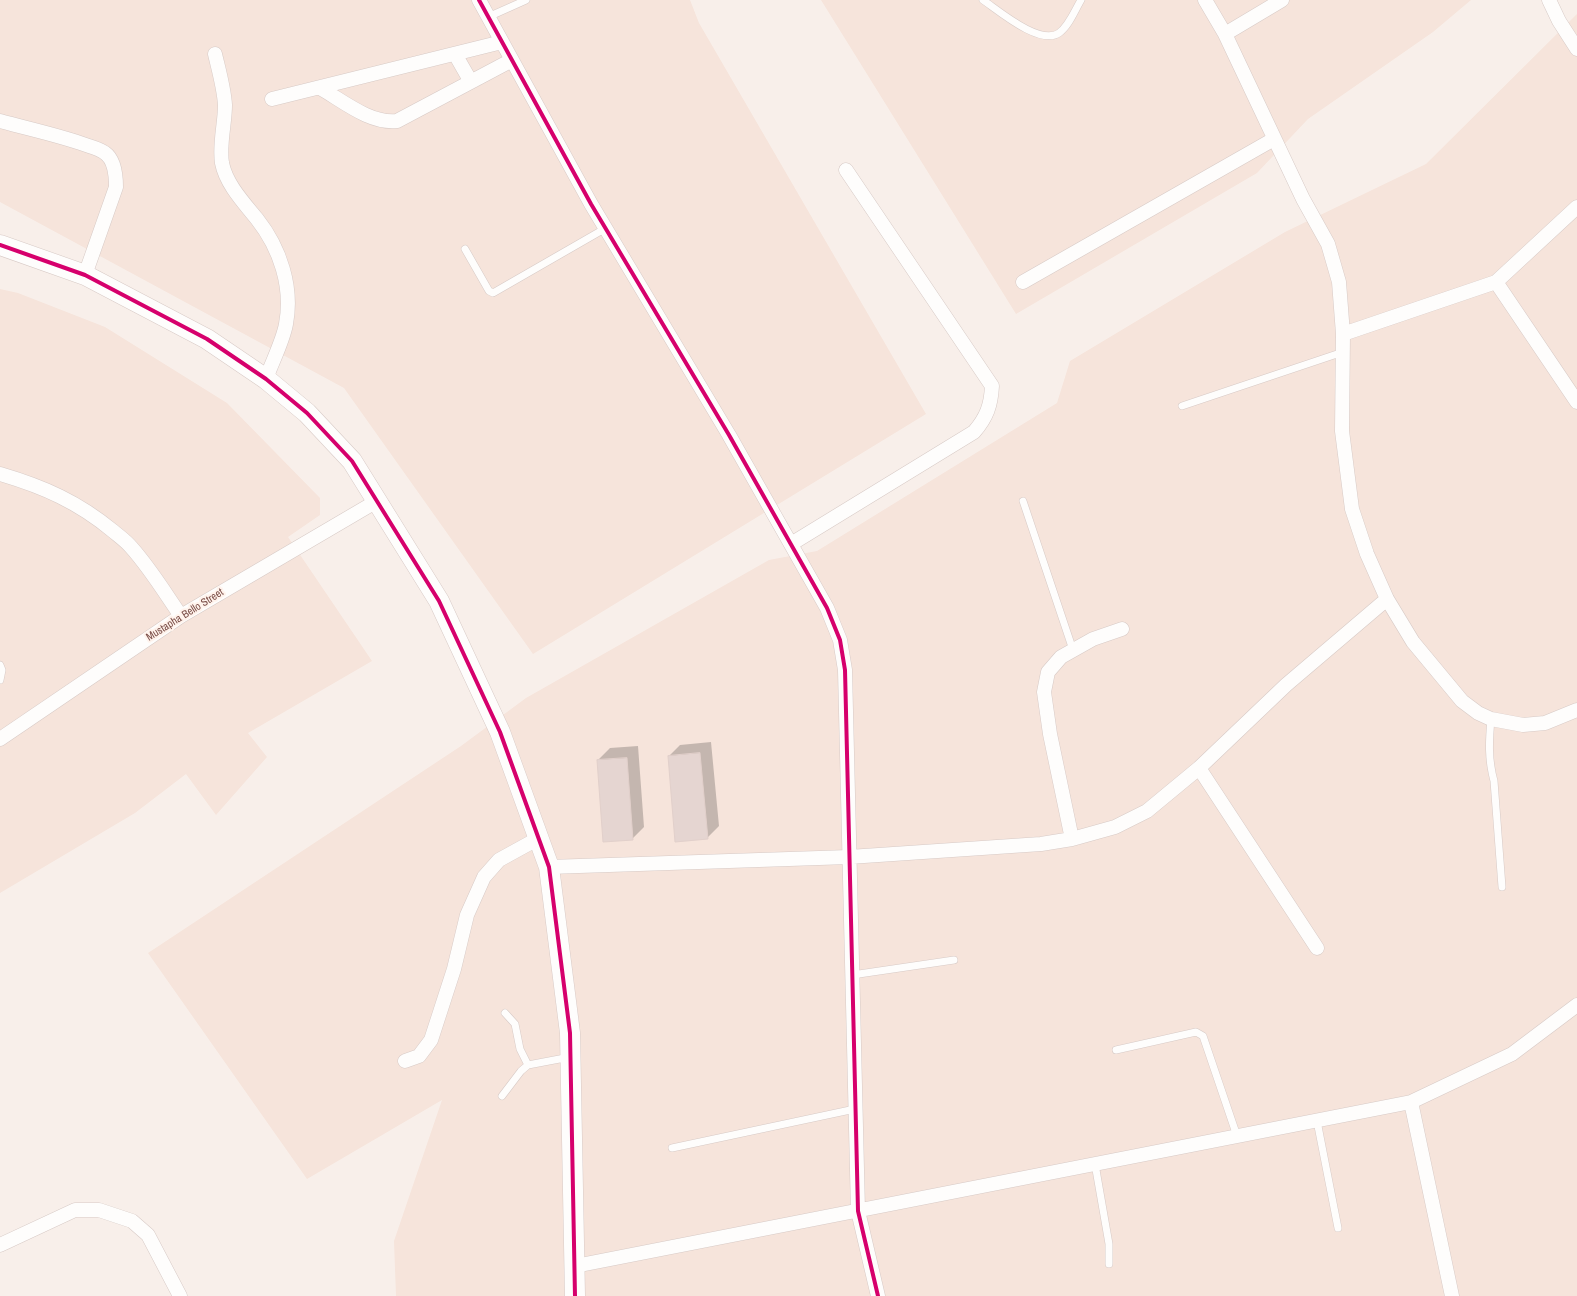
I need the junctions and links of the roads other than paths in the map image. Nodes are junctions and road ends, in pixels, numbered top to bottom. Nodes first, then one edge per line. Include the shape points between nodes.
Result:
1 (479, 0) edge
2 (526, 0) edge
3 (983, 0) edge
4 (1081, 0) edge
5 (1205, 0) edge
6 (1282, 0) edge
7 (1549, 0) edge
8 (515, 2) edge
9 (488, 17) junction
10 (1225, 34) junction
11 (502, 42) junction
12 (1577, 49) edge
13 (215, 54) dead end
14 (455, 54) junction
15 (512, 60) junction
16 (471, 82) junction
17 (320, 88) junction
18 (272, 99) dead end
19 (0, 122) edge
20 (1274, 139) junction
21 (846, 170) dead end
22 (1577, 207) edge
23 (606, 228) junction
24 (0, 246) edge
25 (465, 249) dead end
26 (85, 275) junction
27 (1023, 282) dead end
28 (1496, 282) junction
29 (1343, 334) junction
30 (1343, 352) junction
31 (266, 378) junction
32 (1577, 402) edge
33 (1182, 406) dead end
34 (0, 474) edge
35 (377, 500) junction
36 (1023, 501) dead end
37 (791, 544) junction
38 (1387, 599) junction
39 (181, 616) junction
40 (1122, 629) dead end
41 (1073, 650) junction
42 (0, 665) edge
43 (0, 680) edge
44 (1577, 710) edge
45 (1492, 719) junction
46 (0, 739) edge
47 (1199, 768) junction
48 (539, 838) junction
49 (1072, 839) junction
50 (849, 857) junction
51 (550, 867) junction
52 (1502, 887) dead end
53 (1317, 948) dead end
54 (954, 960) dead end
55 (852, 975) junction
56 (1577, 1005) edge
57 (505, 1013) dead end
58 (1116, 1050) dead end
59 (570, 1057) junction
60 (405, 1061) dead end
61 (528, 1065) junction
62 (502, 1096) dead end
63 (1411, 1102) junction
64 (855, 1109) junction
65 (1317, 1120) junction
66 (1237, 1136) junction
67 (672, 1148) dead end
68 (1095, 1164) junction
69 (858, 1211) junction
70 (1338, 1228) dead end
71 (0, 1245) edge
72 (1109, 1264) dead end
73 (575, 1266) junction
74 (180, 1296) edge
75 (575, 1296) edge
76 (878, 1296) edge
77 (1452, 1296) edge

1 - 9 street
2 - 8 lane
3 - 4 lane via 1033,33 1048,36 1063,29
5 - 10 street
6 - 10 street
7 - 12 street
8 - 9 lane
9 - 11 street
10 - 20 street
11 - 14 street
11 - 15 street
13 - 31 street via 225,105 222,163 234,190 263,226 282,261 287,292 286,324
14 - 16 street
14 - 17 street
15 - 16 street
15 - 23 street
16 - 17 street via 398,121 388,122 377,120
17 - 18 street
19 - 26 street via 96,149 106,154 112,163 116,187
20 - 27 street
20 - 29 street via 1328,244 1340,282
21 - 37 street via 992,386 991,405 983,422 974,432
22 - 28 street
23 - 25 lane via 493,293 489,291
23 - 37 street
24 - 26 street
26 - 31 street via 207,339
28 - 29 street
28 - 32 street
29 - 30 street
30 - 33 lane
30 - 38 street via 1342,431 1352,509 1367,554
31 - 35 street via 308,413 352,461
34 - 39 street via 53,492 74,502 97,518 131,546
35 - 39 street, Mustapha Bello Street
35 - 48 street via 439,601 500,732
36 - 41 lane
37 - 50 street via 827,608 840,640 845,670
38 - 45 street via 1413,642 1462,700
38 - 47 street via 1286,684
39 - 46 street, Mustapha Bello Street
40 - 41 street via 1093,639
41 - 49 street via 1061,657 1048,672 1044,692
42 - 43 lane
44 - 45 street via 1545,723 1523,725
45 - 52 lane via 1488,745 1489,765 1494,781
47 - 49 street via 1147,810 1115,827
47 - 53 street
48 - 51 street
48 - 60 street via 499,860 484,877 467,915 454,969 431,1040 420,1056
49 - 50 street via 1041,844
50 - 51 street
50 - 55 street
51 - 59 street via 570,1033
54 - 55 lane
55 - 64 street
56 - 63 street via 1512,1054
57 - 61 lane via 515,1024 520,1049
58 - 66 lane via 1196,1032 1203,1036
59 - 61 lane
59 - 73 street
61 - 62 lane
63 - 65 street
63 - 77 street
64 - 67 lane
64 - 69 street
65 - 66 street
65 - 70 lane
66 - 68 street
68 - 69 street
68 - 72 lane via 1108,1236
69 - 73 street
69 - 76 street
71 - 74 street via 75,1210 99,1210 132,1222 148,1235
73 - 75 street

